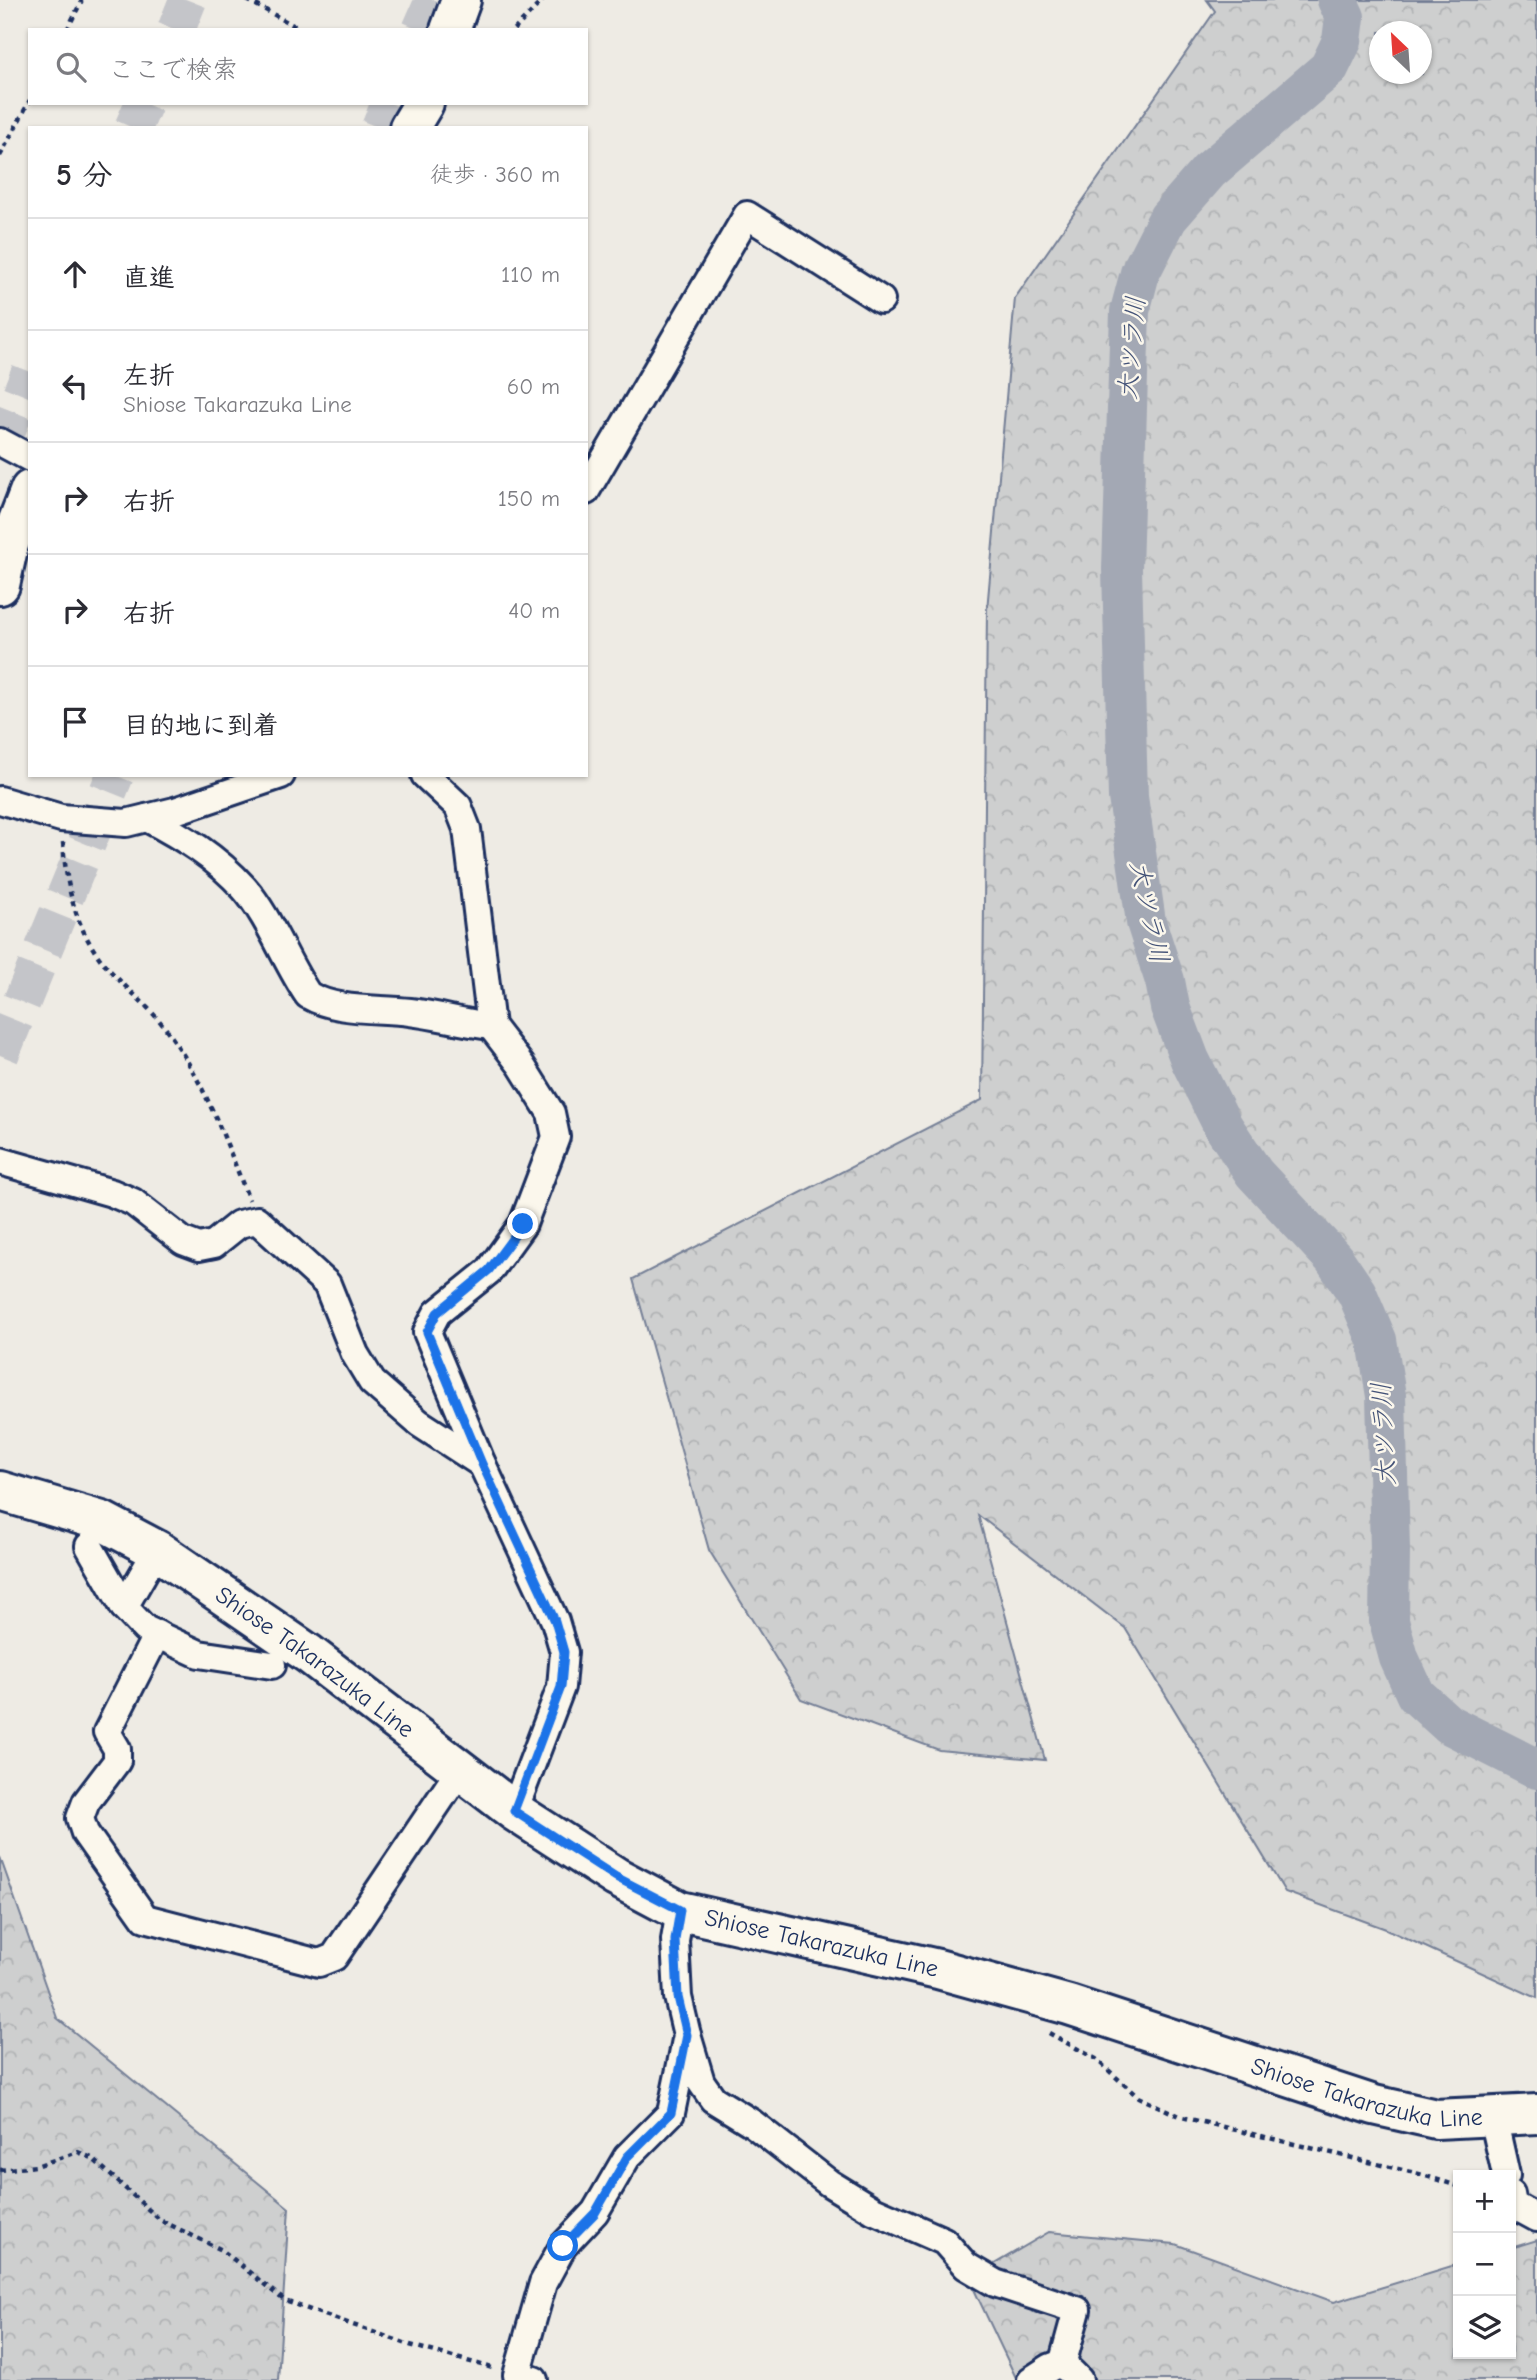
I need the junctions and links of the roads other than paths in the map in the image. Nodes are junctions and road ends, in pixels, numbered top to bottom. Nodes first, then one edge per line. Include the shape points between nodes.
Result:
1 (461, 0) edge
2 (451, 28) edge
3 (423, 105) edge
4 (410, 126) edge
5 (881, 300) dead end
6 (0, 442) edge
7 (28, 457) edge
8 (588, 488) edge
9 (28, 495) edge
10 (0, 585) edge
11 (275, 777) edge
12 (430, 777) edge
13 (0, 800) edge
14 (147, 818) junction
15 (491, 1026) junction
16 (0, 1161) edge
17 (482, 1464) junction
18 (0, 1491) edge
19 (89, 1546) dead end
20 (157, 1550) junction
21 (124, 1607) junction
22 (157, 1634) junction
23 (272, 1665) dead end
24 (460, 1770) junction
25 (514, 1811) junction
26 (680, 1910) junction
27 (687, 2035) junction
28 (1537, 2114) edge
29 (1493, 2117) junction
30 (1505, 2170) edge
31 (1516, 2207) edge
32 (1537, 2218) edge
33 (1071, 2372) edge
34 (526, 2377) edge
35 (1031, 2380) edge

1 - 2 main road
3 - 4 main road
5 - 8 street via 747,215
6 - 7 street
9 - 10 main road via 9,544
11 - 14 street
12 - 15 street via 458,806 467,829
13 - 14 street via 61,818 126,823
14 - 15 street via 184,837 245,889 308,995 323,1004 413,1012
15 - 17 street via 551,1113 556,1137 523,1224 489,1270 437,1313 427,1332
16 - 17 street via 133,1202 183,1241 199,1247 214,1244 239,1224 257,1220 327,1284 355,1354 372,1382 419,1423
17 - 25 street via 555,1621 564,1652 561,1687
18 - 20 main road, Shiose Takarazuka Line via 102,1521
19 - 21 street
20 - 21 street
20 - 24 main road, Shiose Takarazuka Line via 309,1654
21 - 22 street via 145,1629
22 - 23 street via 200,1654
22 - 24 street via 107,1732 117,1749 117,1761 86,1802 80,1818 85,1833 145,1918 319,1963 334,1957
24 - 25 main road, Shiose Takarazuka Line
25 - 26 main road, Shiose Takarazuka Line via 616,1877
26 - 27 street via 675,1940 678,1997
26 - 29 main road, Shiose Takarazuka Line via 1024,1992 1374,2105 1436,2119
27 - 33 street via 701,2082 713,2099 752,2123 828,2183 873,2210 944,2241 966,2266 995,2283 1077,2310
27 - 34 street via 671,2113 627,2157 595,2213 563,2246 543,2283
28 - 29 main road, Shiose Takarazuka Line
29 - 30 street
31 - 32 street
33 - 35 street via 1057,2364

